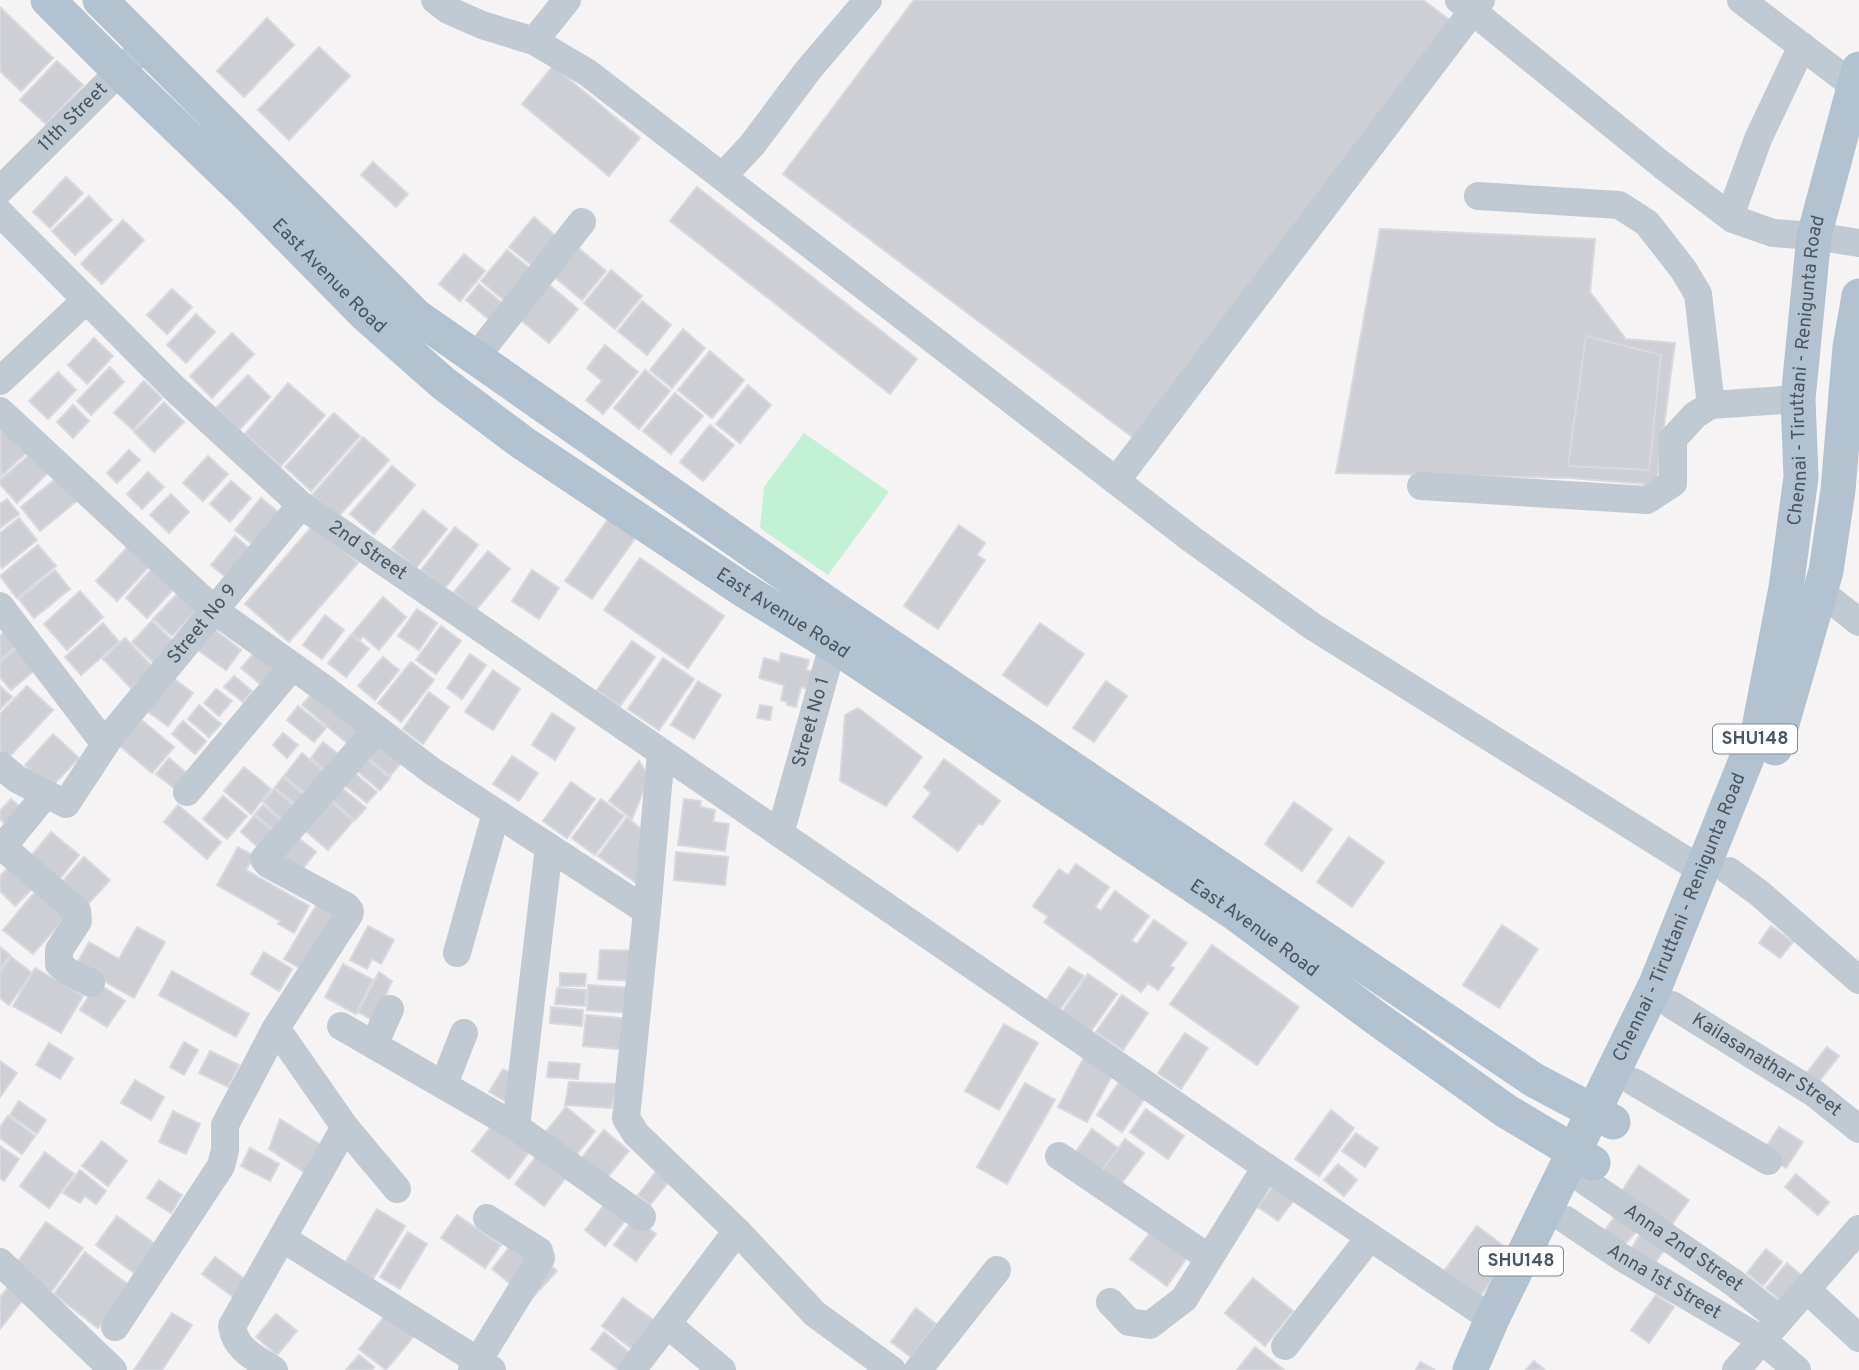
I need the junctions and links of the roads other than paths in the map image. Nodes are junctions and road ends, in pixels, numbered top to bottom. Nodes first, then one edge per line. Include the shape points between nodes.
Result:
1 (48, 0) edge
2 (100, 0) edge
3 (435, 0) edge
4 (567, 0) edge
5 (868, 0) edge
6 (1741, 0) edge
7 (1471, 4) edge
8 (534, 41) junction
9 (145, 44) junction
10 (1802, 46) junction
11 (120, 72) junction
12 (1856, 77) edge
13 (723, 176) junction
14 (0, 190) edge
15 (1478, 196) dead end
16 (0, 213) edge
17 (1730, 216) junction
18 (582, 222) dead end
19 (1814, 236) junction
20 (1859, 243) edge
21 (1859, 296) edge
22 (86, 300) junction
23 (476, 357) junction
24 (0, 381) edge
25 (1798, 399) junction
26 (1710, 405) junction
27 (0, 411) edge
28 (1116, 481) junction
29 (1421, 486) dead end
30 (1848, 495) edge
31 (302, 505) junction
32 (1821, 592) junction
33 (0, 606) edge
34 (214, 610) junction
35 (838, 611) junction
36 (1859, 622) edge
37 (833, 645) junction
38 (292, 667) junction
39 (376, 730) junction
40 (105, 744) junction
41 (661, 753) junction
42 (6, 779) edge
43 (187, 792) dead end
44 (46, 794) junction
45 (496, 813) junction
46 (780, 834) junction
47 (549, 847) junction
48 (1716, 871) junction
49 (647, 911) junction
50 (457, 953) dead end
51 (1859, 980) edge
52 (91, 983) dead end
53 (1672, 1004) junction
54 (390, 1009) dead end
55 (341, 1026) dead end
56 (276, 1028) junction
57 (464, 1033) dead end
58 (374, 1045) junction
59 (1634, 1082) junction
60 (444, 1084) junction
61 (1604, 1117) junction
62 (345, 1127) junction
63 (516, 1127) junction
64 (1859, 1129) edge
65 (1059, 1156) dead end
66 (1768, 1161) dead end
67 (1584, 1166) junction
68 (1266, 1167) junction
69 (397, 1189) dead end
70 (642, 1217) dead end
71 (486, 1218) dead end
72 (1566, 1220) junction
73 (737, 1231) junction
74 (1370, 1237) junction
75 (282, 1238) junction
76 (1854, 1244) edge
77 (1209, 1258) junction
78 (0, 1262) edge
79 (997, 1270) dead end
80 (1805, 1289) junction
81 (1110, 1302) dead end
82 (1492, 1319) junction
83 (667, 1324) junction
84 (115, 1327) dead end
85 (1770, 1330) junction
86 (1859, 1338) edge
87 (1285, 1346) dead end
88 (480, 1367) edge
89 (113, 1370) edge
90 (274, 1370) edge
91 (632, 1370) edge
92 (722, 1370) edge
93 (892, 1370) edge
94 (918, 1370) edge
95 (1470, 1370) edge
96 (1494, 1370) edge
97 (1736, 1370) edge
98 (1797, 1370) edge

1 - 11 main road, East Avenue Road
2 - 9 main road, East Avenue Road
3 - 8 street via 482,25
4 - 8 street
5 - 13 street
6 - 10 street
7 - 17 street via 1662,165
7 - 28 street
8 - 13 street via 588,73
9 - 11 street, 11th Street
9 - 23 main road, East Avenue Road via 416,316
10 - 12 street
10 - 17 street via 1758,139
11 - 14 street, 11th Street
11 - 37 main road, East Avenue Road via 366,315 443,383 546,459
12 - 19 main road, Chennai - Tiruttani - Renigunta Road / SHU148
13 - 28 street
15 - 26 street via 1619,205 1647,223 1698,294
16 - 22 street, 2nd Street
17 - 19 street via 1773,233
18 - 23 street
19 - 20 street
19 - 25 main road, Chennai - Tiruttani - Renigunta Road / SHU148
21 - 30 main road, Chennai - Tiruttani - Renigunta Road / SHU148 via 1850,347
22 - 24 street
22 - 31 street, 2nd Street
23 - 35 main road, East Avenue Road
25 - 26 street
25 - 48 main road, Chennai - Tiruttani - Renigunta Road / SHU148 via 1801,477 1786,587 1759,727
26 - 29 street via 1673,439 1673,482 1647,500
27 - 34 street
28 - 48 street via 1312,626
30 - 32 main road, Chennai - Tiruttani - Renigunta Road / SHU148
31 - 34 street, Street No 9
31 - 41 street, 2nd Street
32 - 36 street
32 - 48 main road, Chennai - Tiruttani - Renigunta Road / SHU148 via 1780,734
33 - 40 street
34 - 38 street
34 - 40 street, Street No 9
35 - 37 street, Street No 1
35 - 61 main road, East Avenue Road via 1522,1072
37 - 46 street, Street No 1
37 - 67 main road, East Avenue Road via 1236,914
38 - 39 street
38 - 43 street
39 - 45 street
39 - 56 street via 264,859 350,911
40 - 44 street, Street No 9 via 66,804
41 - 46 street, 2nd Street
41 - 49 street
42 - 44 street
44 - 52 street via 5,849 77,911 78,921 59,950 59,964
45 - 47 street
45 - 50 street
46 - 68 street, 2nd Street
47 - 49 street
47 - 63 street
48 - 51 street via 1759,893
48 - 53 main road, Chennai - Tiruttani - Renigunta Road / SHU148
48 - 61 main road, Chennai - Tiruttani - Renigunta Road / SHU148 via 1656,984
49 - 73 street via 626,1118 636,1135
53 - 59 main road, Chennai - Tiruttani - Renigunta Road / SHU148
53 - 64 street, Kailasanathar Street via 1814,1093
54 - 58 street
55 - 58 street
56 - 62 street
56 - 84 street via 225,1125 221,1166
57 - 60 street
58 - 60 street
59 - 61 main road, Chennai - Tiruttani - Renigunta Road / SHU148
59 - 66 street
60 - 63 street
61 - 67 main road, Chennai - Tiruttani - Renigunta Road / SHU148
62 - 69 street
62 - 75 street
63 - 70 street
65 - 77 street
67 - 72 main road, Chennai - Tiruttani - Renigunta Road / SHU148
67 - 82 main road, Chennai - Tiruttani - Renigunta Road / SHU148
67 - 85 street, Anna 2nd Street via 1734,1283
68 - 74 street, 2nd Street
68 - 77 street
71 - 88 street via 539,1251 541,1258
72 - 85 street, Anna 1st Street via 1621,1257
72 - 96 main road, Chennai - Tiruttani - Renigunta Road / SHU148
73 - 83 street
73 - 93 street via 816,1314
74 - 82 street, 2nd Street
74 - 87 street
75 - 88 street
75 - 90 street via 232,1326 238,1345
76 - 80 street
77 - 81 street via 1184,1299 1150,1325 1129,1322
78 - 89 street
79 - 94 street
80 - 85 street
80 - 86 street
82 - 95 main road, Chennai - Tiruttani - Renigunta Road / SHU148
83 - 91 street
83 - 92 street
85 - 97 street
85 - 98 street

